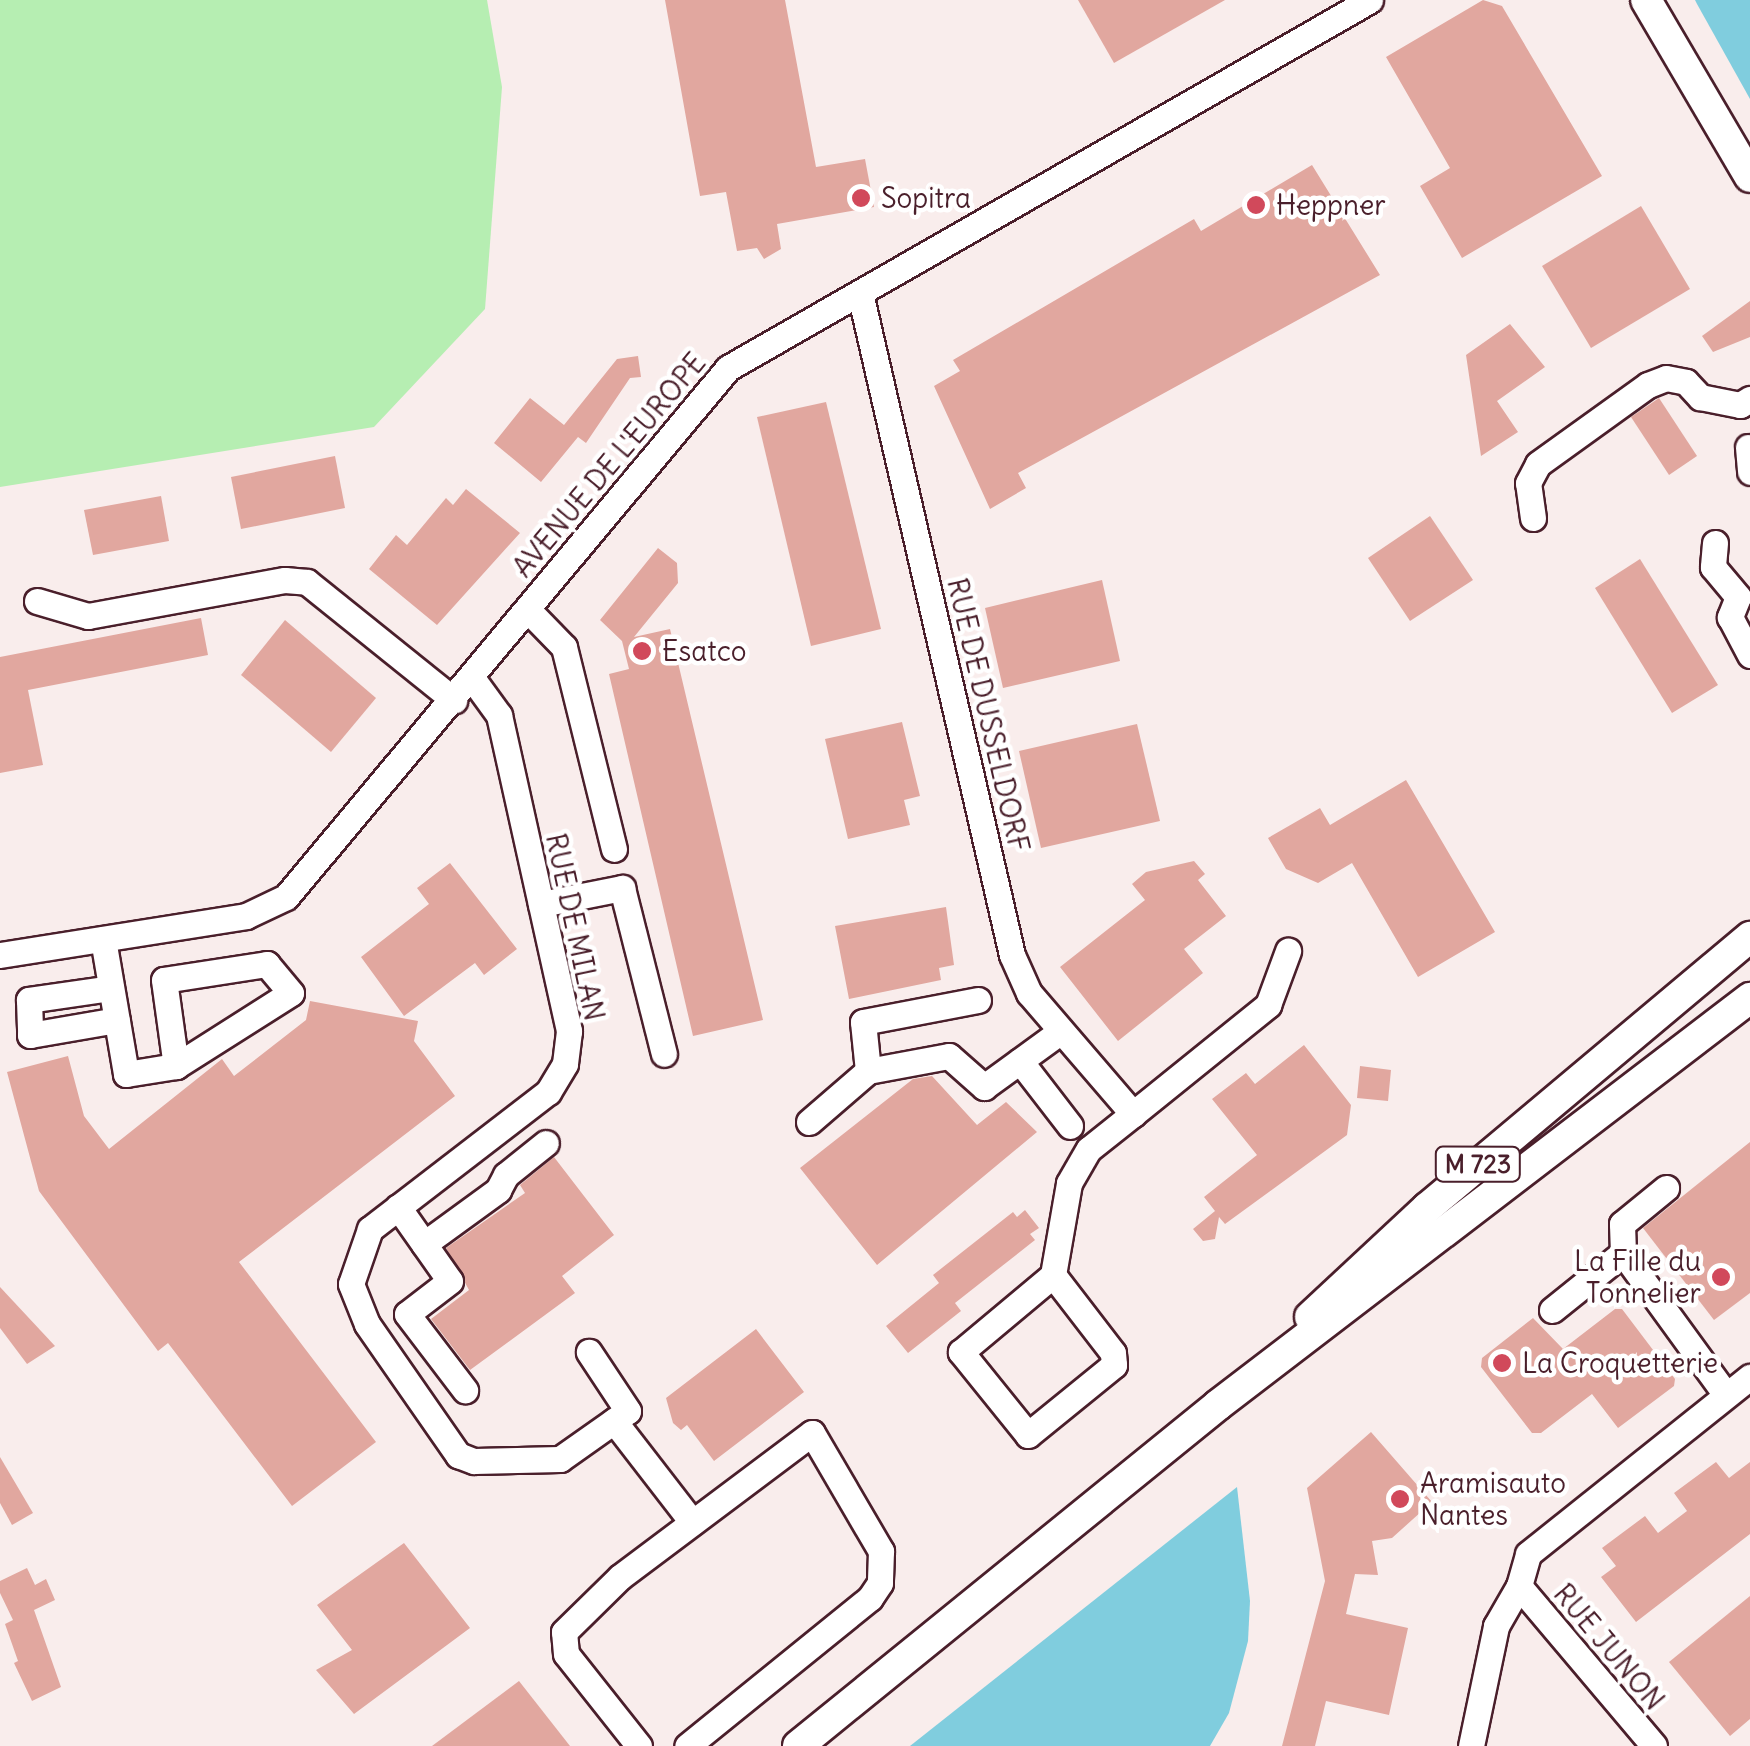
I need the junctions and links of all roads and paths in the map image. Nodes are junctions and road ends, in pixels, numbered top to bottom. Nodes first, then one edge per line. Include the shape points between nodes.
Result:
1 (1370, 0) edge
2 (1646, 0) edge
3 (1750, 177) edge
4 (860, 293) junction
5 (1750, 398) edge
6 (1533, 518) dead end
7 (1715, 542) dead end
8 (37, 601) dead end
9 (528, 609) junction
10 (1750, 655) edge
11 (472, 678) junction
12 (454, 700) junction
13 (614, 849) dead end
14 (541, 904) junction
15 (1750, 936) edge
16 (103, 938) junction
17 (1288, 951) dead end
18 (0, 954) edge
19 (111, 988) junction
20 (1750, 998) edge
21 (978, 1000) dead end
22 (117, 1020) junction
23 (1062, 1031) junction
24 (664, 1054) dead end
25 (1020, 1061) junction
26 (176, 1066) junction
27 (868, 1072) junction
28 (1133, 1114) junction
29 (809, 1122) dead end
30 (1070, 1126) dead end
31 (546, 1143) dead end
32 (1666, 1188) dead end
33 (398, 1208) junction
34 (424, 1244) junction
35 (1622, 1253) junction
36 (1053, 1274) junction
37 (1552, 1310) dead end
38 (589, 1352) dead end
39 (1750, 1377) edge
40 (465, 1390) dead end
41 (1726, 1395) junction
42 (1218, 1405) junction
43 (614, 1421) junction
44 (692, 1522) junction
45 (1519, 1586) junction
46 (640, 1746) edge
47 (687, 1746) edge
48 (798, 1746) edge
49 (1471, 1746) edge
50 (1654, 1746) edge

1 - 4 street, AVENUE DE L'EUROPE
2 - 3 main road
4 - 9 street, AVENUE DE L'EUROPE via 728,368
4 - 23 street, RUE DE DUSSELDORF via 1012,955 1029,993
5 - 6 street via 1740,405 1700,397 1686,382 1666,378 1648,385 1538,464 1528,483
7 - 10 street via 1714,567 1738,597 1730,617
8 - 12 street via 88,616 285,580 307,582
9 - 11 street, AVENUE DE L'EUROPE
9 - 13 street via 564,647
11 - 12 street, AVENUE DE L'EUROPE
11 - 14 street, RUE DE MILAN via 499,715
12 - 16 street, AVENUE DE L'EUROPE via 286,897 246,916
14 - 24 street via 622,888
14 - 33 street, RUE DE MILAN via 570,1031 565,1064 548,1092
15 - 42 main road, M 723 via 1427,1208
16 - 18 street, AVENUE DE L'EUROPE
16 - 19 street
17 - 28 street via 1268,1006
19 - 22 street
19 - 22 street via 29,1000 30,1035
20 - 42 main road, M 723
21 - 27 street via 862,1022
22 - 26 street via 126,1074
23 - 25 street
23 - 28 street, RUE DE DUSSELDORF
25 - 27 street via 984,1088 949,1056
25 - 30 street
26 - 26 street via 164,980 267,964 291,993
27 - 29 street
28 - 36 street via 1089,1149 1060,1213
31 - 34 street via 506,1174 498,1190
32 - 35 street via 1622,1224
33 - 34 street
33 - 43 street, RUE DE MILAN via 370,1229 351,1284 366,1324 458,1455 474,1461 560,1459
34 - 40 street via 450,1281 407,1314
35 - 37 street
35 - 41 street
36 - 36 street via 1114,1353 1114,1365 1028,1436 961,1352
38 - 43 street via 628,1410
39 - 41 street
41 - 45 street via 1545,1534 1520,1568
42 - 48 main road, M 723
43 - 44 street
44 - 46 street via 594,1599 564,1632 566,1654
44 - 47 street via 812,1433 881,1551 882,1570 870,1598
45 - 49 street via 1496,1626
45 - 50 street, RUE JUNON

